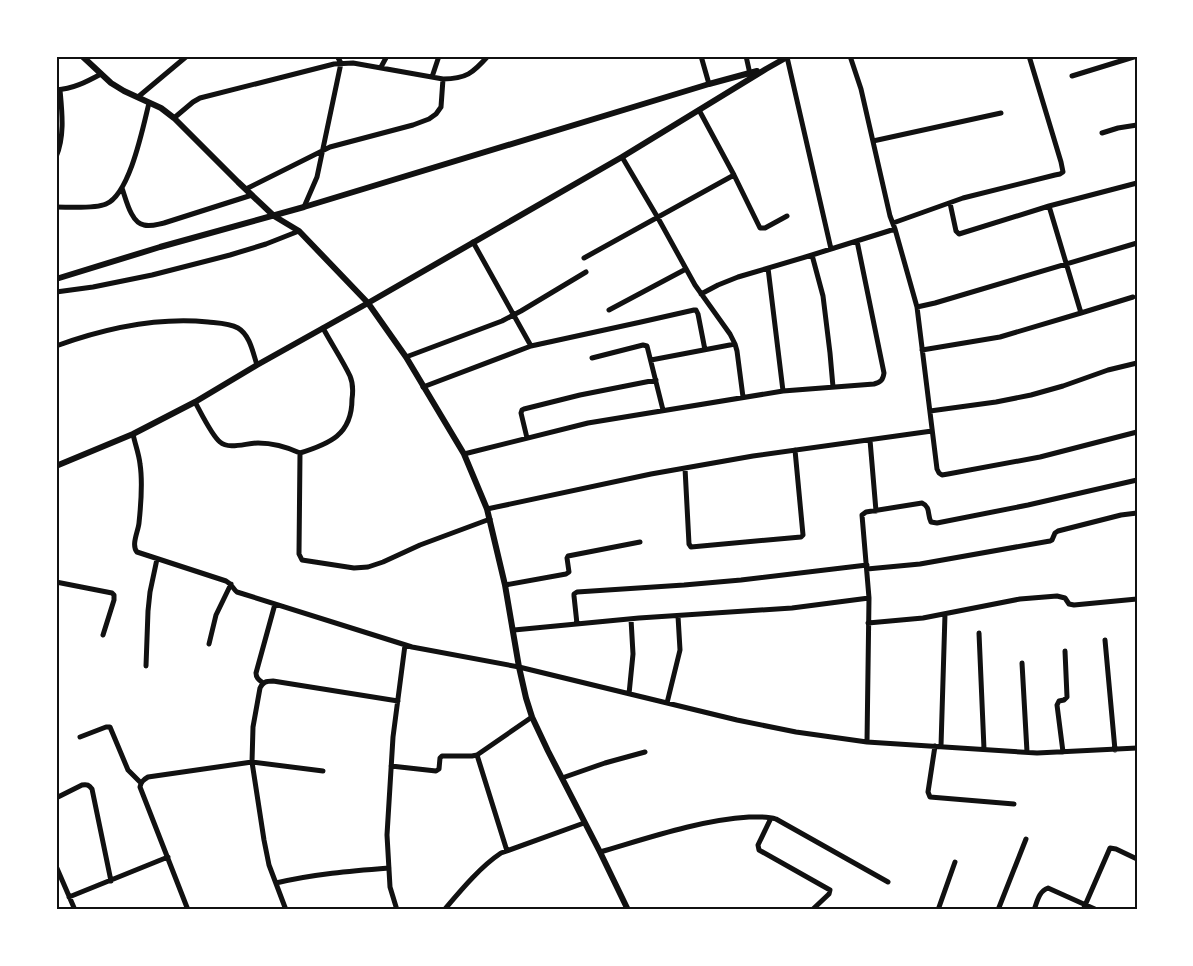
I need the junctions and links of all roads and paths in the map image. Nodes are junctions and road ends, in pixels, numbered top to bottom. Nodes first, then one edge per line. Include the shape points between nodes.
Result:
1 (187, 56) edge
2 (337, 56) edge
3 (348, 56) edge
4 (387, 56) edge
5 (439, 56) edge
6 (488, 56) edge
7 (701, 56) edge
8 (746, 56) edge
9 (850, 56) edge
10 (1030, 56) edge
11 (1137, 56) edge
12 (84, 57) edge
13 (788, 57) edge
14 (343, 63) junction
15 (381, 67) junction
16 (766, 69) junction
17 (101, 74) junction
18 (750, 74) junction
19 (1072, 76) dead end
20 (432, 77) junction
21 (443, 79) junction
22 (709, 84) junction
23 (58, 90) edge
24 (138, 97) junction
25 (149, 102) junction
26 (699, 110) junction
27 (1001, 113) dead end
28 (174, 118) junction
29 (1137, 125) edge
30 (1102, 133) dead end
31 (873, 141) junction
32 (322, 151) junction
33 (56, 157) edge
34 (622, 157) junction
35 (734, 175) junction
36 (1137, 184) edge
37 (122, 188) junction
38 (246, 189) junction
39 (252, 195) junction
40 (950, 203) junction
41 (1049, 206) junction
42 (56, 207) edge
43 (304, 207) junction
44 (274, 216) junction
45 (787, 216) dead end
46 (658, 218) junction
47 (893, 223) junction
48 (895, 230) junction
49 (299, 231) junction
50 (857, 241) junction
51 (473, 242) junction
52 (1137, 242) edge
53 (831, 249) junction
54 (812, 255) junction
55 (584, 258) dead end
56 (1066, 264) junction
57 (768, 268) junction
58 (686, 269) junction
59 (586, 272) dead end
60 (56, 279) edge
61 (56, 292) edge
62 (702, 294) junction
63 (1133, 297) dead end
64 (368, 303) junction
65 (917, 307) junction
66 (609, 310) dead end
67 (1081, 313) junction
68 (514, 316) junction
69 (323, 328) junction
70 (735, 344) junction
71 (56, 346) edge
72 (532, 346) junction
73 (705, 350) junction
74 (922, 350) junction
75 (406, 357) junction
76 (592, 358) dead end
77 (651, 360) junction
78 (1137, 363) edge
79 (257, 365) junction
80 (656, 380) junction
81 (423, 387) junction
82 (833, 387) junction
83 (783, 391) junction
84 (743, 397) junction
85 (195, 402) junction
86 (663, 410) junction
87 (930, 411) junction
88 (932, 431) junction
89 (1137, 432) edge
90 (133, 434) junction
91 (526, 438) junction
92 (870, 440) junction
93 (795, 450) junction
94 (300, 453) junction
95 (464, 454) junction
96 (56, 466) edge
97 (685, 468) junction
98 (1137, 480) edge
99 (487, 509) junction
100 (876, 511) junction
101 (1137, 513) edge
102 (490, 519) junction
103 (640, 542) dead end
104 (158, 559) junction
105 (867, 567) junction
106 (56, 582) edge
107 (231, 584) junction
108 (505, 585) junction
109 (869, 598) junction
110 (1137, 599) edge
111 (275, 604) junction
112 (945, 614) junction
113 (678, 616) junction
114 (632, 619) junction
115 (868, 623) junction
116 (577, 624) junction
117 (514, 630) junction
118 (979, 633) dead end
119 (103, 635) dead end
120 (1105, 640) dead end
121 (209, 644) dead end
122 (405, 644) junction
123 (1066, 651) dead end
124 (1022, 663) dead end
125 (146, 666) dead end
126 (519, 667) junction
127 (263, 683) junction
128 (629, 694) junction
129 (398, 701) junction
130 (667, 703) junction
131 (532, 716) junction
132 (80, 737) dead end
133 (867, 742) junction
134 (938, 746) junction
135 (1137, 748) edge
136 (984, 749) junction
137 (1114, 750) junction
138 (646, 752) dead end
139 (1027, 752) junction
140 (1064, 752) junction
141 (477, 755) junction
142 (252, 762) junction
143 (391, 766) junction
144 (323, 771) dead end
145 (562, 778) junction
146 (141, 783) junction
147 (56, 798) edge
148 (1014, 804) dead end
149 (771, 818) junction
150 (584, 822) junction
151 (1026, 839) dead end
152 (507, 850) junction
153 (600, 852) junction
154 (168, 858) junction
155 (1137, 859) edge
156 (956, 862) dead end
157 (56, 866) edge
158 (389, 868) junction
159 (111, 880) junction
160 (888, 882) dead end
161 (276, 884) junction
162 (69, 897) junction
163 (1084, 907) edge
164 (75, 910) edge
165 (188, 910) edge
166 (286, 910) edge
167 (397, 910) edge
168 (444, 910) edge
169 (628, 910) edge
170 (812, 910) edge
171 (938, 910) edge
172 (998, 910) edge
173 (1034, 910) edge
174 (1097, 910) edge

1 - 24 street
2 - 14 street
3 - 14 street
4 - 15 street
5 - 20 street
6 - 21 street via 462,78
7 - 22 street
8 - 18 street
9 - 31 street
10 - 40 street via 1062,172
11 - 19 street
12 - 17 street
13 - 16 street
13 - 53 street
14 - 15 street
14 - 28 street via 200,98
14 - 32 street
15 - 20 street
16 - 18 street
16 - 26 street
17 - 23 street via 72,88
17 - 24 street
18 - 22 street
20 - 21 street
21 - 32 street via 441,107 429,119
22 - 43 street
23 - 33 street via 62,136
24 - 25 street
25 - 28 street
25 - 37 street via 134,162
26 - 34 street
26 - 35 street
27 - 31 street
28 - 38 street
29 - 30 street
31 - 47 street
32 - 38 street
32 - 43 street via 317,177
34 - 46 street
34 - 51 street
35 - 45 street via 760,228
35 - 46 street
36 - 41 street
37 - 39 street via 134,219 142,225 164,223
37 - 42 street via 105,205
38 - 39 street
39 - 44 street
40 - 41 street via 959,234
40 - 47 street
41 - 56 street
43 - 44 street
44 - 49 street
44 - 60 street
46 - 55 street
46 - 58 street
47 - 48 street
48 - 50 street
48 - 65 street
49 - 61 street via 230,255 161,273
49 - 64 street
50 - 53 street
50 - 82 street via 884,373 883,379 874,384
51 - 64 street
51 - 68 street
52 - 56 street
53 - 54 street
54 - 57 street
54 - 82 street via 822,296
56 - 65 street
56 - 67 street
57 - 62 street via 738,277
57 - 83 street
58 - 62 street
58 - 66 street
59 - 68 street
62 - 70 street
63 - 67 street
64 - 69 street
64 - 75 street
65 - 74 street
67 - 74 street via 1000,337
68 - 72 street
68 - 75 street
69 - 79 street
69 - 94 street via 350,377 353,390 349,421 331,440
70 - 73 street
70 - 84 street
71 - 79 street via 128,326 190,320 238,328 245,334
72 - 73 street via 696,310
72 - 81 street
73 - 77 street
74 - 87 street
75 - 81 street
76 - 77 street via 645,345
77 - 80 street
78 - 87 street via 1031,394
79 - 85 street
80 - 86 street
80 - 91 street via 524,409 521,413
81 - 95 street
82 - 83 street
83 - 84 street
84 - 86 street
85 - 90 street
85 - 94 street via 221,443 230,446 274,444
86 - 91 street
87 - 88 street
88 - 89 street via 936,469 942,475 1040,457
88 - 92 street
90 - 96 street
90 - 104 street via 140,463 141,495 134,548
91 - 95 street
92 - 93 street
92 - 100 street
93 - 97 street
93 - 97 street via 804,535 801,537 691,547
94 - 102 street via 299,554 302,560 354,568 368,566
95 - 99 street
97 - 99 street
98 - 100 street via 936,523 931,522 927,506 922,503
99 - 102 street
100 - 105 street via 862,515
101 - 105 street via 1058,531 1050,541 920,564
102 - 108 street
103 - 108 street via 568,556 569,572 566,574
104 - 107 street
104 - 125 street via 150,592
105 - 109 street
105 - 116 street via 577,592 574,594
106 - 119 street via 114,595
107 - 111 street via 237,592
107 - 121 street via 216,615
108 - 117 street
109 - 113 street via 792,608
109 - 115 street
110 - 112 street via 1074,605 1057,596 1020,599
111 - 122 street
111 - 127 street via 256,673
112 - 115 street
112 - 134 street
113 - 114 street
113 - 130 street via 680,650
114 - 116 street
114 - 128 street
115 - 133 street
116 - 117 street
117 - 126 street
118 - 136 street
120 - 137 street
122 - 126 street
122 - 129 street
123 - 140 street via 1067,697 1059,700 1057,705
124 - 139 street
126 - 128 street
126 - 131 street
127 - 129 street via 273,681
127 - 142 street via 253,728
128 - 130 street
129 - 143 street
130 - 133 street via 796,732
131 - 141 street
131 - 145 street
132 - 146 street via 110,726 128,770
133 - 134 street
134 - 136 street
134 - 148 street via 928,792 930,797
135 - 137 street
136 - 139 street
137 - 140 street
138 - 145 street
139 - 140 street
141 - 143 street via 442,756 436,771
141 - 152 street
142 - 144 street
142 - 146 street via 148,777
142 - 161 street via 264,840
143 - 158 street via 387,835
145 - 150 street
146 - 154 street via 140,788
147 - 159 street via 86,784 92,789
149 - 153 street via 710,821
149 - 160 street
149 - 170 street via 758,845 759,850 830,890
150 - 152 street
150 - 153 street
151 - 172 street
152 - 168 street via 465,885
153 - 169 street
154 - 159 street
154 - 165 street
155 - 163 street via 1110,848
156 - 171 street
157 - 162 street
158 - 161 street via 316,874
158 - 167 street via 390,887
159 - 162 street
161 - 166 street
162 - 164 street
163 - 173 street via 1048,888 1040,894
163 - 174 street

